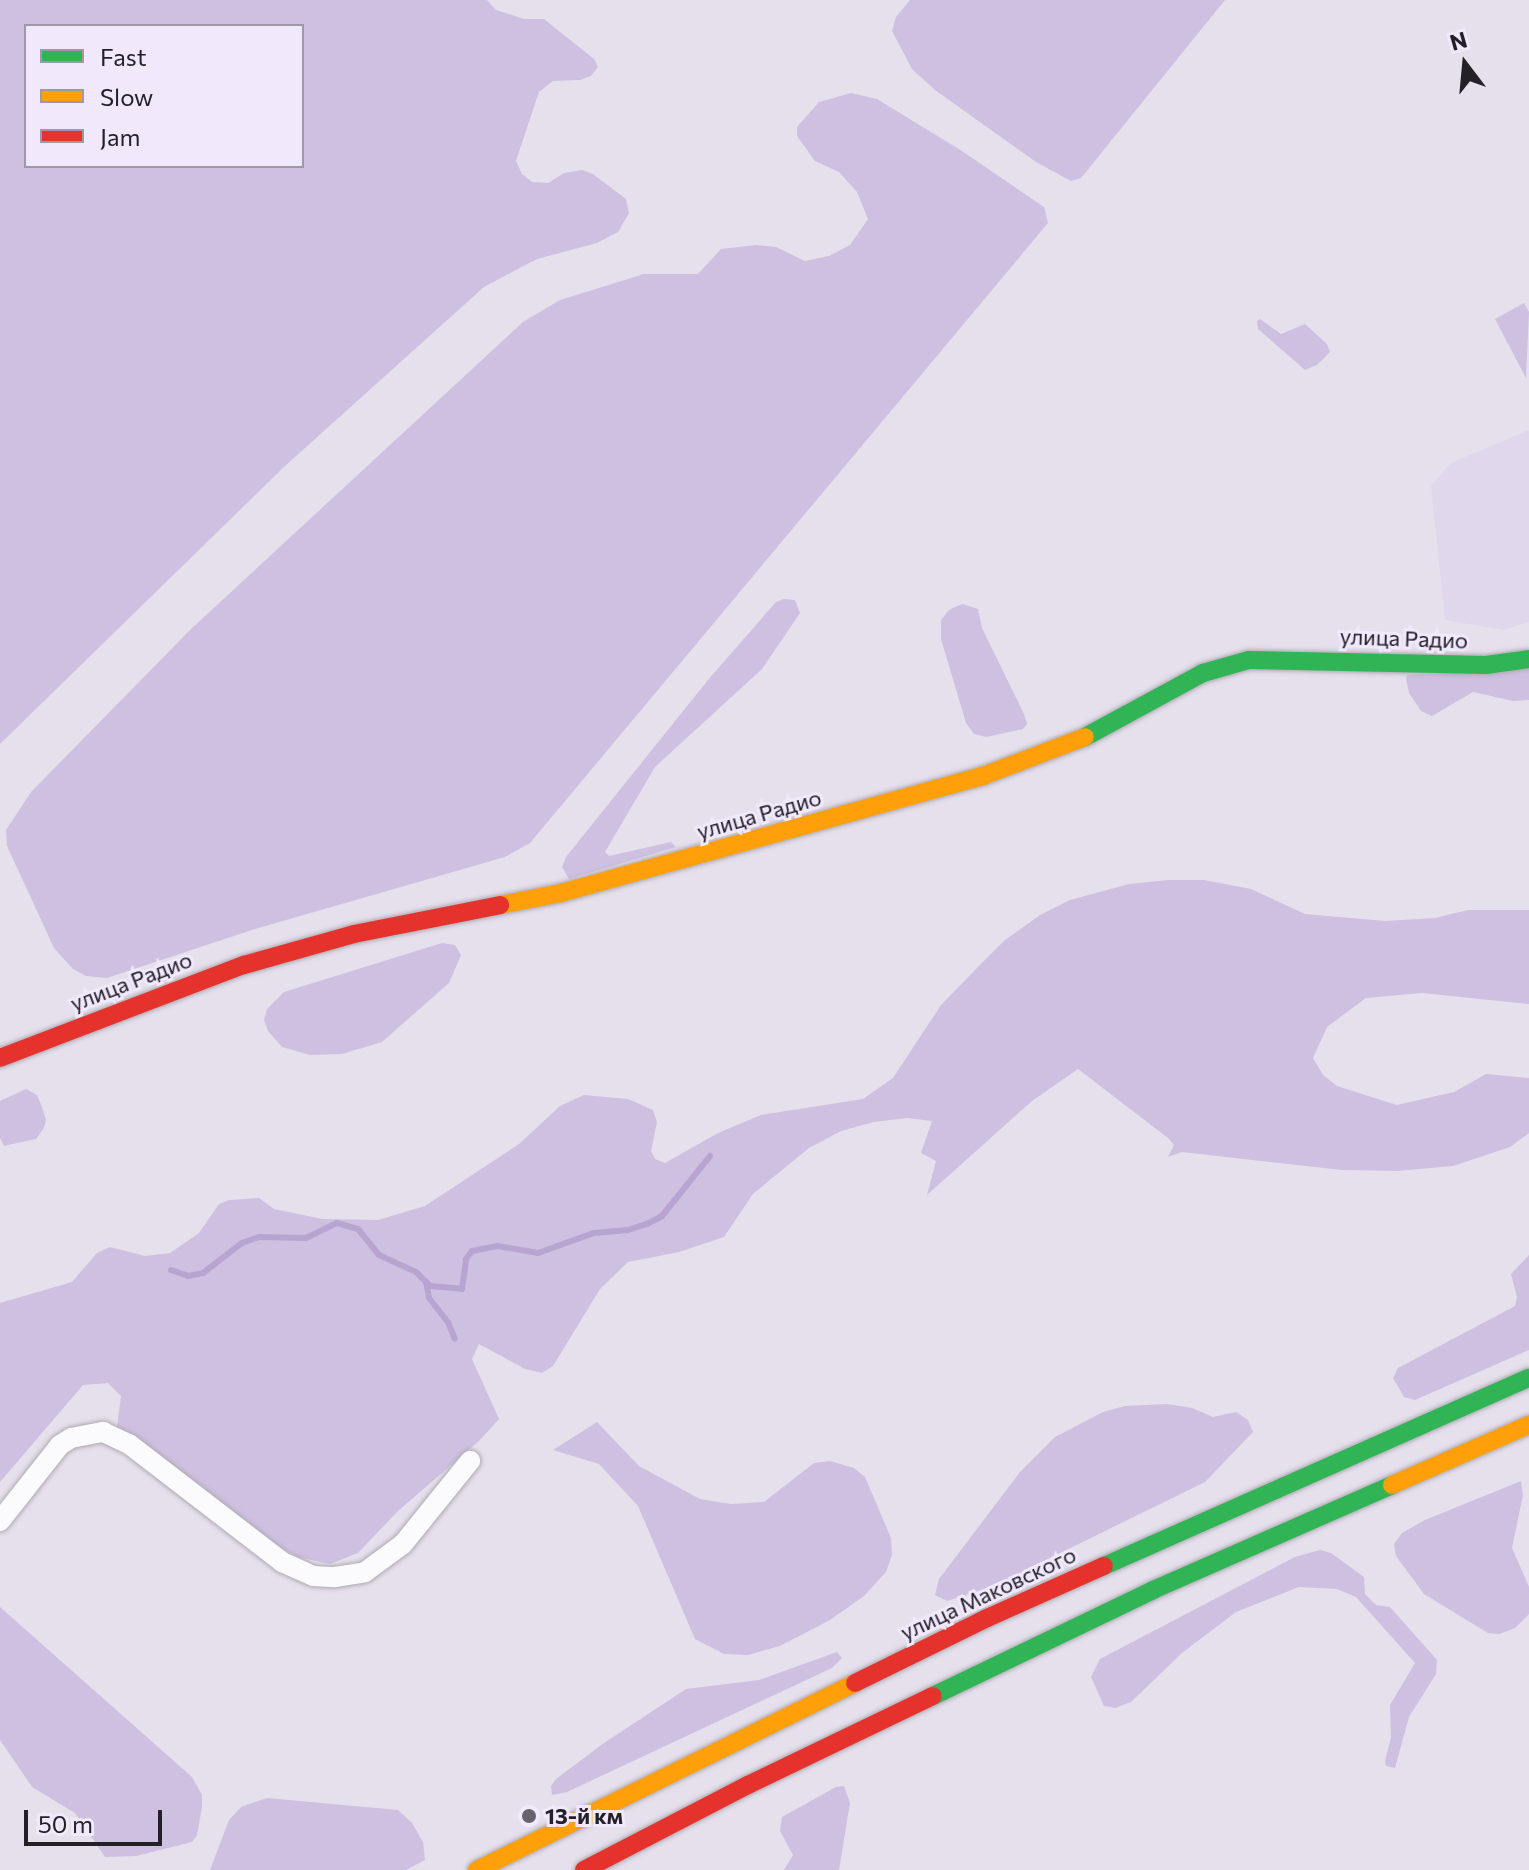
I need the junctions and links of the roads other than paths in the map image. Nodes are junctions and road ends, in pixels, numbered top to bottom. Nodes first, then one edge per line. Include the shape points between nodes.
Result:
1 (1529, 659) edge
2 (0, 1058) edge
3 (1529, 1378) edge
4 (1529, 1425) edge
5 (470, 1461) dead end
6 (0, 1521) edge
7 (477, 1870) edge
8 (584, 1870) edge

1 - 2 main road, улица Радио via 1486,665 1331,659 1227,664 1064,747 983,776 561,893 354,934 244,965
3 - 7 main road, улица Маковского via 987,1618
4 - 8 main road via 1153,1590
5 - 6 street via 403,1544 365,1572 313,1576 282,1562 129,1444 103,1432 60,1445

